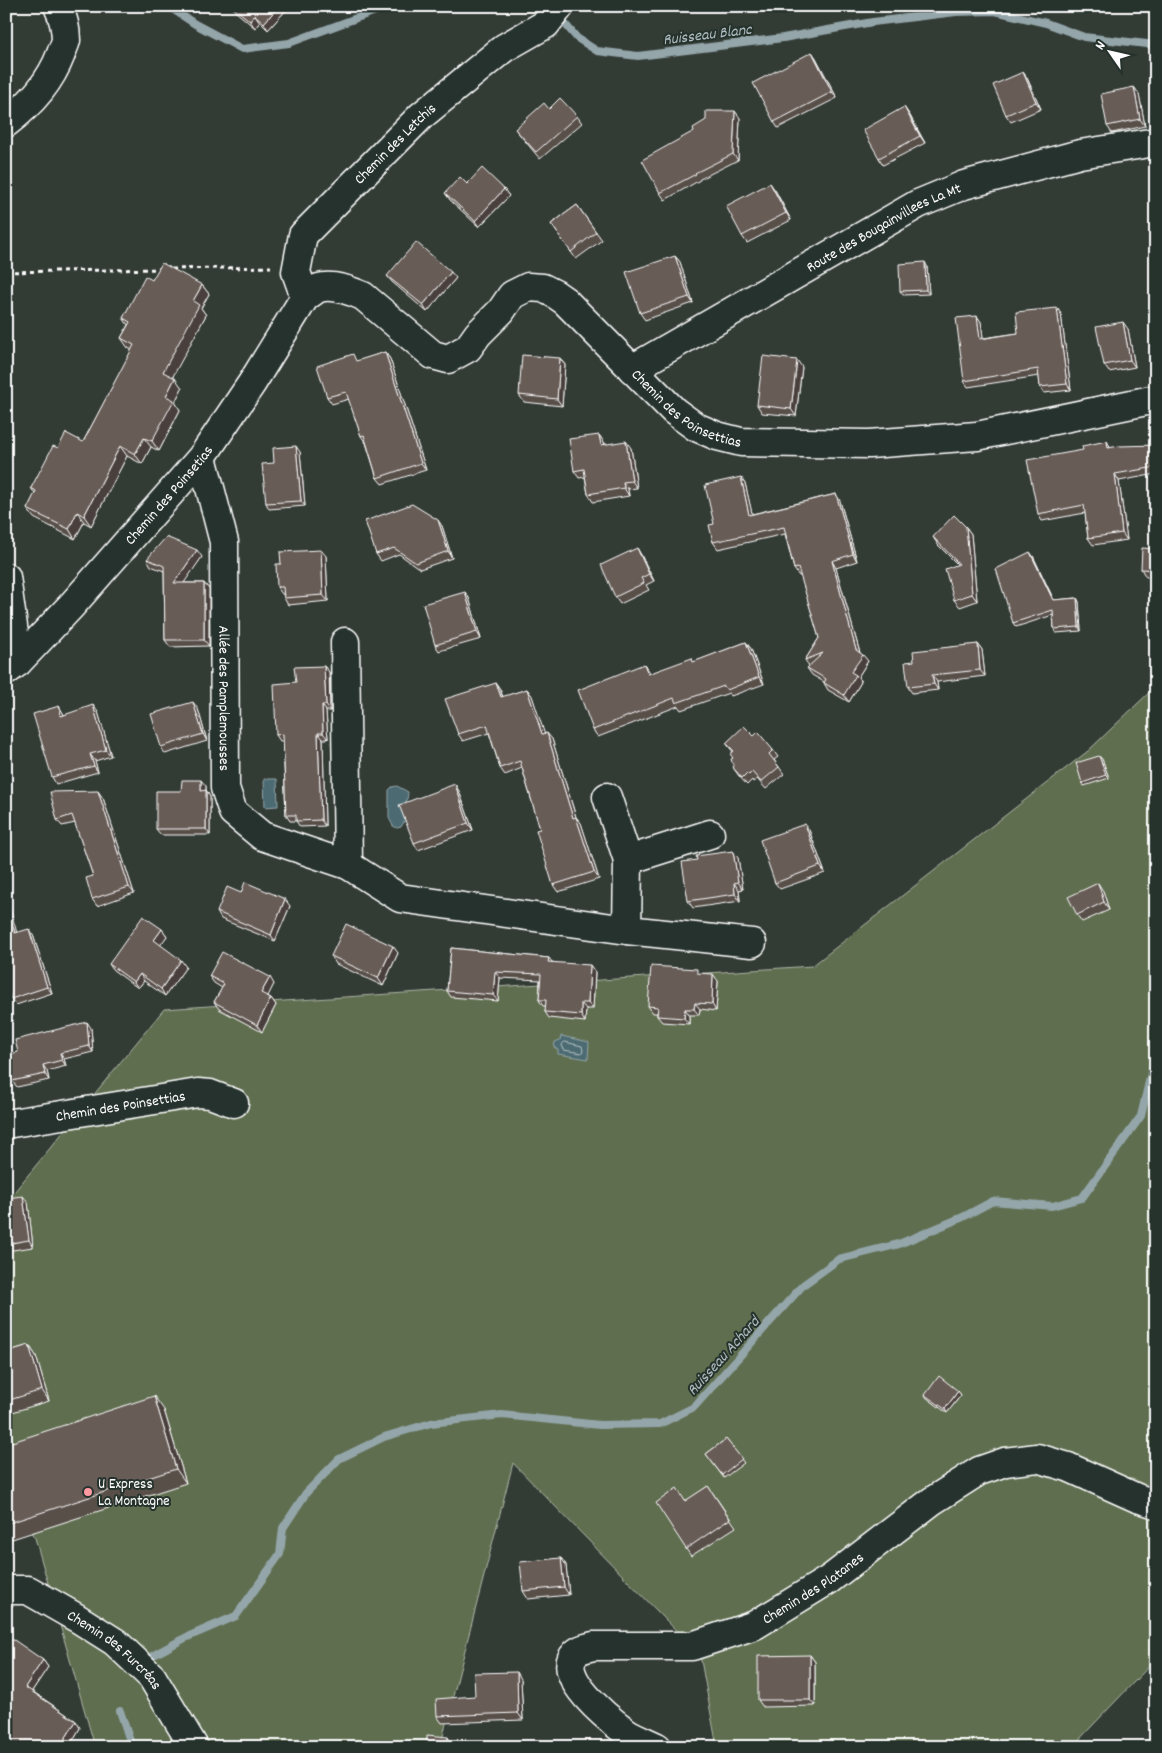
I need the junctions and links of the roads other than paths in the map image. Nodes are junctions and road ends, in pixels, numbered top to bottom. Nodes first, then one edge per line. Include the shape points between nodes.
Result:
1 (58, 6) edge
2 (553, 15) edge
3 (6, 123) edge
4 (1156, 142) edge
5 (305, 297) junction
6 (632, 369) junction
7 (1156, 399) edge
8 (202, 457) junction
9 (6, 578) edge
10 (345, 642) dead end
11 (12, 667) edge
12 (607, 797) dead end
13 (710, 834) dead end
14 (628, 860) junction
15 (348, 865) junction
16 (627, 930) junction
17 (752, 943) dead end
18 (234, 1103) dead end
19 (6, 1124) edge
20 (1156, 1504) edge
21 (6, 1590) edge
22 (194, 1747) edge
23 (658, 1747) edge

1 - 3 street via 66,41 57,64 40,92
2 - 5 street, Chemin des Letchis via 504,48 421,116 303,235 296,272
4 - 6 street, Route des Bougainvillees La Mt via 1080,154 964,185 927,200
5 - 6 street, Chemin des Poinsettias via 319,288 334,288 363,296 433,355 448,359 468,348 512,295 528,287 543,288 565,301
5 - 8 street, Chemin des Poinsetias
6 - 7 street, Chemin des Poinsettias via 674,411 696,427 742,442 869,444 977,436
8 - 11 street, Chemin des Poinsetias
8 - 15 street, Allée des Pamplemousses via 224,542 225,788 233,812 262,836
9 - 11 street
10 - 15 street
12 - 14 street
13 - 14 street
14 - 16 street
15 - 16 street, Allée des Pamplemousses via 400,898
16 - 17 street, Allée des Pamplemousses
18 - 19 street, Chemin des Poinsettias via 198,1093
20 - 23 street, Chemin des Platanes via 1068,1467 1037,1458 1005,1462 979,1471 932,1501 830,1579 755,1625 692,1646 593,1646 579,1650 570,1661 570,1670 590,1702 627,1733
21 - 22 street, Chemin des Furcréas via 28,1590 115,1642 152,1677

